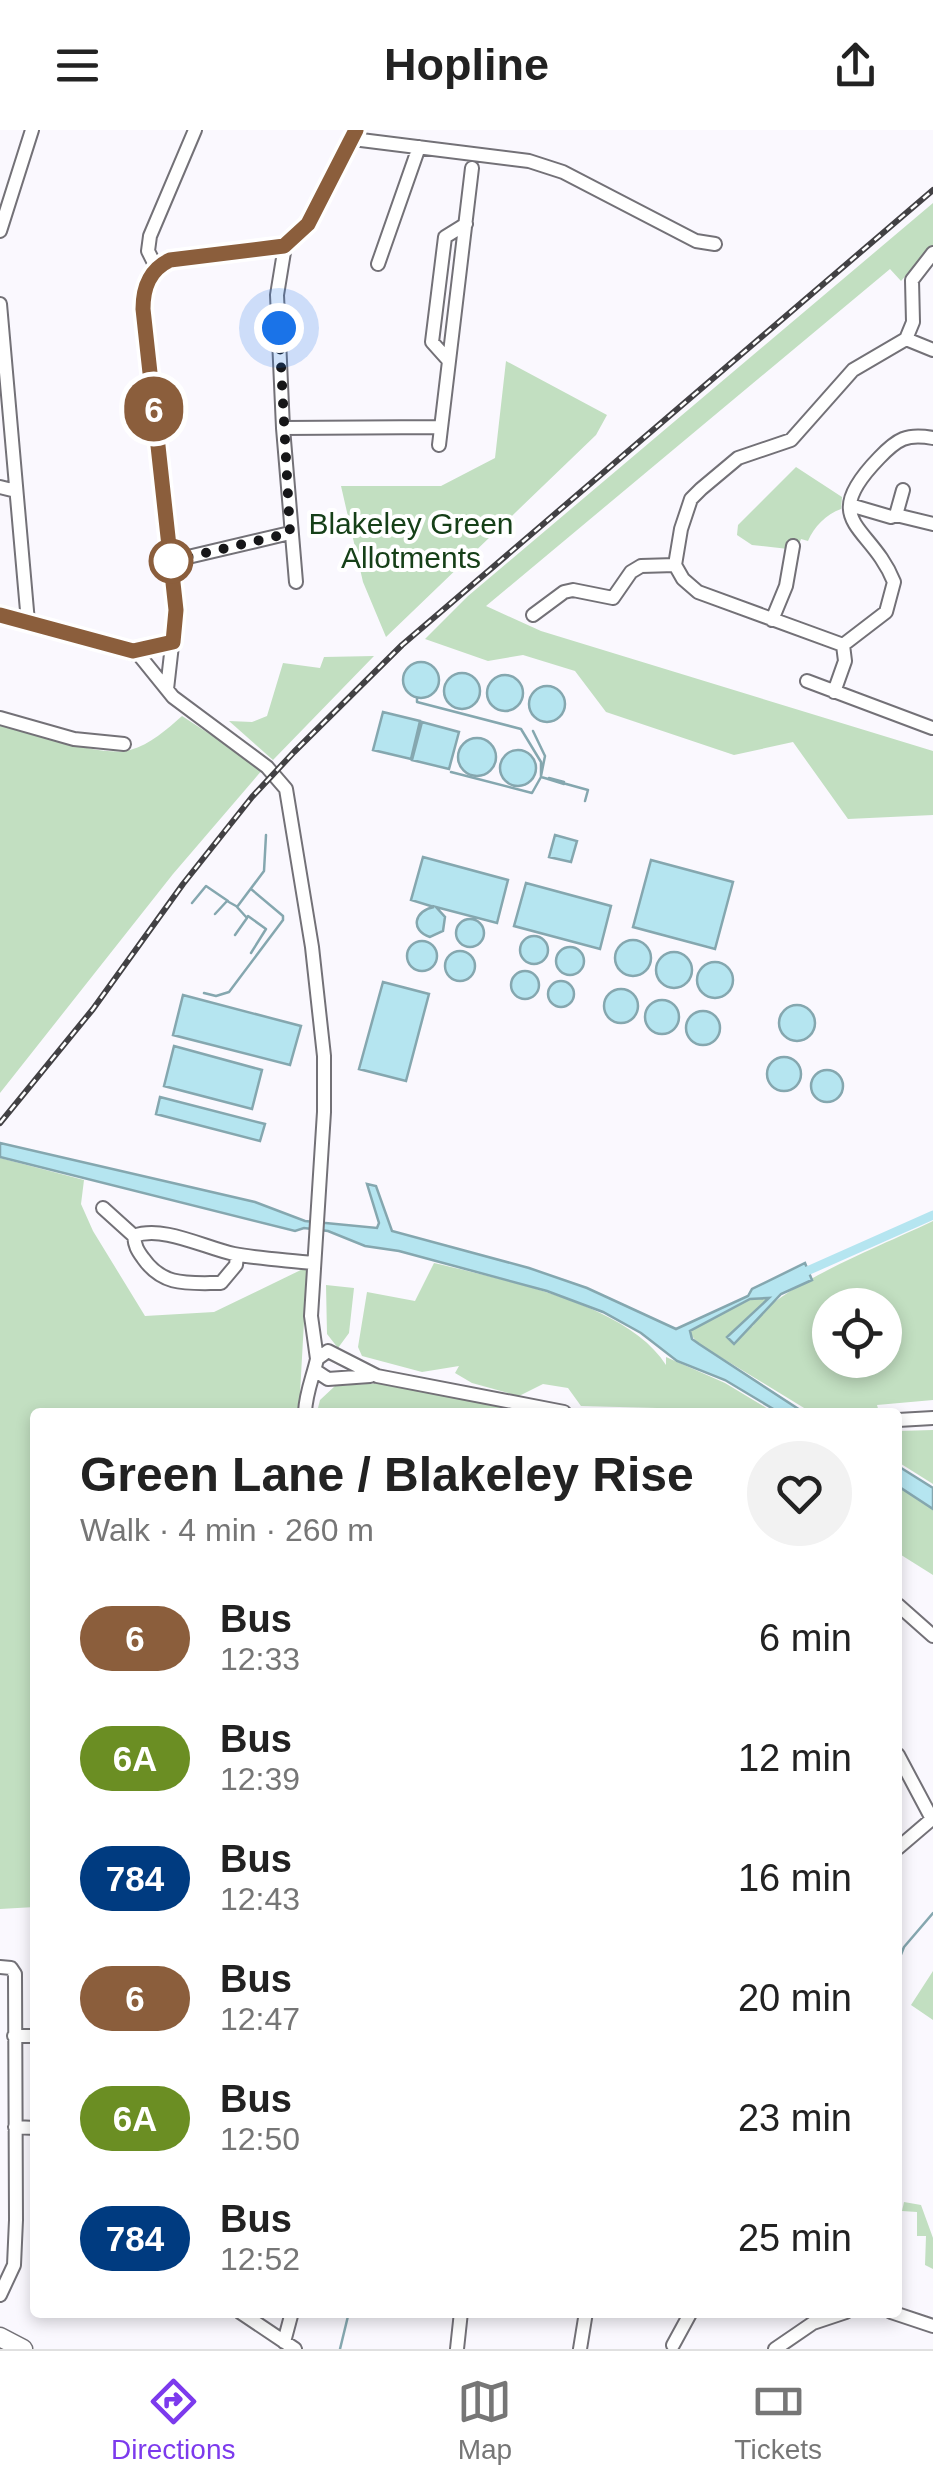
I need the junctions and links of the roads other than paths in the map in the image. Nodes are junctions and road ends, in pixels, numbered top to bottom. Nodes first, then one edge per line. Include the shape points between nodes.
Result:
1 (32, 130) edge
2 (195, 130) edge
3 (354, 135) edge
4 (419, 147) junction
5 (472, 168) dead end
6 (0, 228) edge
7 (715, 244) dead end
8 (284, 246) junction
9 (933, 253) edge
10 (378, 264) dead end
11 (156, 269) junction
12 (0, 304) edge
13 (906, 339) junction
14 (933, 350) edge
15 (283, 428) junction
16 (441, 428) junction
17 (933, 438) edge
18 (439, 445) dead end
19 (0, 487) edge
20 (16, 490) junction
21 (903, 490) dead end
22 (850, 505) junction
23 (896, 515) junction
24 (933, 524) edge
25 (290, 533) junction
26 (793, 546) dead end
27 (171, 561) junction
28 (675, 566) junction
29 (296, 582) dead end
30 (0, 615) edge
31 (533, 615) dead end
32 (772, 620) junction
33 (28, 622) junction
34 (173, 642) junction
35 (843, 645) junction
36 (133, 651) junction
37 (807, 681) dead end
38 (167, 689) junction
39 (834, 692) junction
40 (0, 718) edge
41 (932, 728) edge
42 (124, 744) dead end
43 (112, 1213) dead end
44 (134, 1236) junction
45 (237, 1255) junction
46 (313, 1263) junction
47 (312, 1316) junction
48 (337, 1356) junction
49 (323, 1372) junction
50 (377, 1376) junction
51 (305, 1408) edge
52 (543, 1408) edge
53 (933, 1418) edge
54 (902, 1420) edge
55 (902, 1609) edge
56 (933, 1636) edge
57 (902, 1762) edge
58 (933, 1818) edge
59 (902, 1845) edge
60 (3, 1967) edge
61 (14, 2036) junction
62 (30, 2036) edge
63 (15, 2127) junction
64 (30, 2128) edge
65 (0, 2295) edge
66 (902, 2316) edge
67 (249, 2318) edge
68 (291, 2318) edge
69 (460, 2318) edge
70 (585, 2318) edge
71 (687, 2318) edge
72 (828, 2318) edge
73 (933, 2326) edge
74 (0, 2338) edge
75 (672, 2344) edge
76 (289, 2345) edge
77 (23, 2349) edge
78 (457, 2349) edge
79 (580, 2349) edge
80 (775, 2349) edge

1 - 6 street
2 - 11 street via 150,236
3 - 4 street
3 - 8 street via 308,224
4 - 7 street via 530,160 696,241
4 - 10 street
5 - 16 street
8 - 11 street via 178,258
8 - 15 street via 277,294
9 - 13 street via 912,280
11 - 27 street via 143,309
12 - 20 street
13 - 14 street
13 - 28 street via 853,370 791,440 738,458 700,489 681,529
15 - 16 street
15 - 25 street
16 - 18 street
17 - 22 street via 896,441 853,488
19 - 20 street
20 - 33 street
21 - 23 street
22 - 23 street
22 - 35 street via 856,526 894,582 886,612
23 - 24 street
25 - 27 street
25 - 29 street
26 - 32 street
27 - 34 street
28 - 31 street via 641,566 613,598 564,592
28 - 32 street via 698,592
30 - 33 street
32 - 35 street
33 - 36 street
34 - 36 street
34 - 38 street
35 - 39 street
36 - 38 street
37 - 39 street
38 - 46 street via 268,767 288,799 324,1056
39 - 41 street
40 - 42 street via 74,740
43 - 44 street
44 - 45 street via 166,1236
44 - 45 street via 153,1273 169,1282 221,1284
45 - 46 street
46 - 47 street
47 - 48 street
47 - 49 street
48 - 49 street via 323,1353
48 - 49 street via 342,1372
48 - 50 street
49 - 50 street
49 - 51 street via 307,1388
50 - 52 street
53 - 54 street
55 - 56 street
57 - 58 street
58 - 59 street
60 - 61 street via 15,1974
61 - 62 street
61 - 63 street
63 - 64 street
63 - 65 street via 14,2265
66 - 73 street
67 - 76 street
68 - 76 street
69 - 78 street
70 - 79 street
71 - 75 street
72 - 80 street
74 - 77 highway

